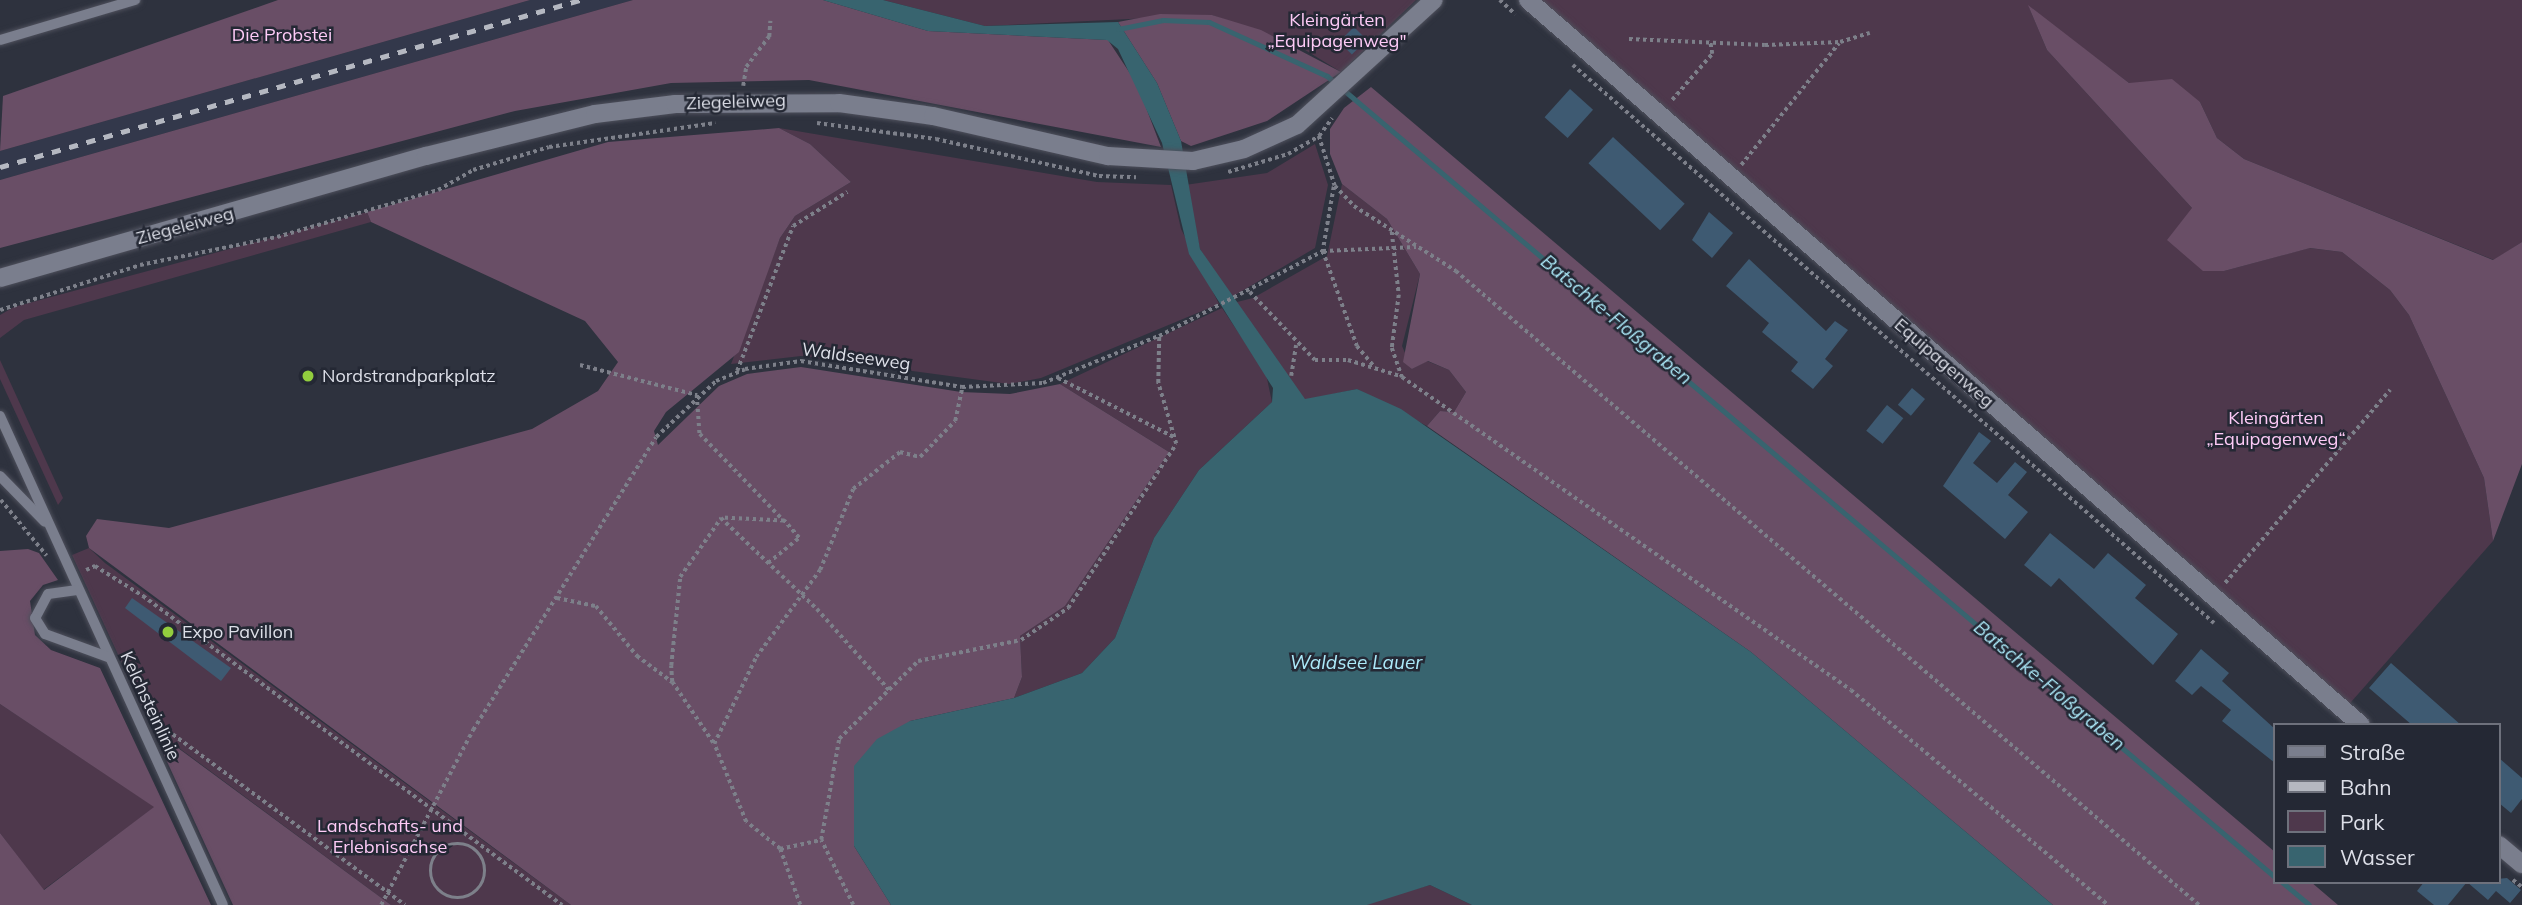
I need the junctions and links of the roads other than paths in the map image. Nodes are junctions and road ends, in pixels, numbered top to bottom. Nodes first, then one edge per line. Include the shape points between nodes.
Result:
1 (129, 0) edge
2 (1434, 0) edge
3 (1528, 0) edge
4 (0, 40) edge
5 (0, 278) edge
6 (0, 416) edge
7 (0, 476) edge
8 (46, 522) junction
9 (77, 590) junction
10 (108, 657) junction
11 (2359, 723) edge
12 (2501, 847) edge
13 (2522, 864) edge
14 (223, 905) edge

1 - 4 lane
2 - 5 main road, Ziegeleiweg via 1351,82 1271,139 1193,162 1162,162 888,108 743,99 636,108 512,134
3 - 11 main road, Equipagenweg
6 - 8 lane, Kelchsteinlinie
7 - 8 lane, Kelchsteinlinie
8 - 9 lane, Kelchsteinlinie
9 - 10 lane, Kelchsteinlinie
9 - 10 lane via 48,594 35,618 45,634
10 - 14 lane, Kelchsteinlinie
12 - 13 main road

